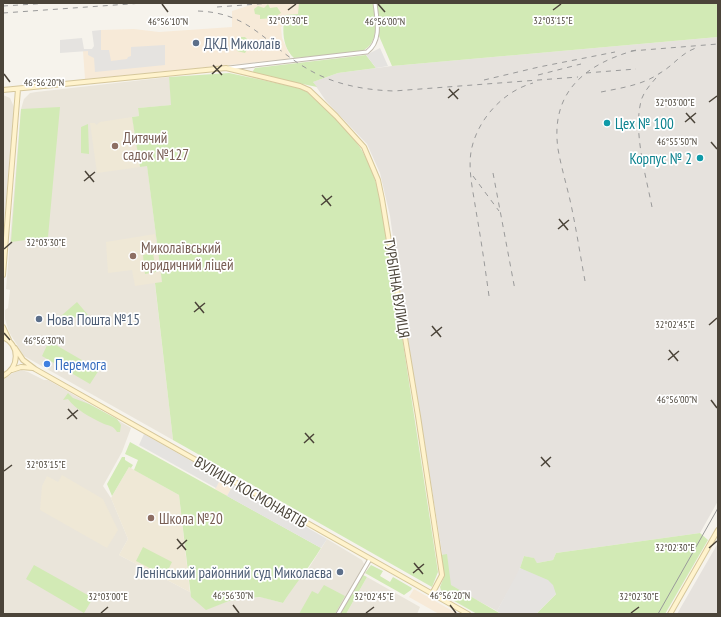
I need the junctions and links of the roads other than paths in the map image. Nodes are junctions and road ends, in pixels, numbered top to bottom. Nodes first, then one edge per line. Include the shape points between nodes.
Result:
1 (375, 3) edge
2 (226, 68) junction
3 (18, 89) junction
4 (3, 90) edge
5 (3, 275) edge
6 (3, 327) edge
7 (3, 337) edge
8 (10, 342) junction
9 (15, 348) junction
10 (35, 369) junction
11 (11, 371) junction
12 (3, 376) edge
13 (718, 530) edge
14 (370, 559) junction
15 (432, 594) junction
16 (338, 614) edge
17 (468, 614) edge
18 (670, 614) edge

1 - 2 street via 378,35 372,49 367,52
2 - 3 main road, ТУРБІННА ВУЛИЦЯ
2 - 15 main road, ТУРБІННА ВУЛИЦЯ via 309,90 364,147 372,163 382,199 442,575
3 - 4 main road, ТУРБІННА ВУЛИЦЯ
3 - 5 main road
6 - 8 main road
7 - 8 main road
8 - 9 main road, ВУЛИЦЯ КОСМОНАВТІВ
9 - 10 main road, ВУЛИЦЯ КОСМОНАВТІВ via 23,360
9 - 11 main road via 16,360
10 - 11 main road, ВУЛИЦЯ КОСМОНАВТІВ via 24,366
10 - 14 main road, ВУЛИЦЯ КОСМОНАВТІВ
11 - 12 main road
13 - 18 main road
14 - 15 main road, ВУЛИЦЯ КОСМОНАВТІВ
14 - 16 street
15 - 17 main road, ВУЛИЦЯ КОСМОНАВТІВ

